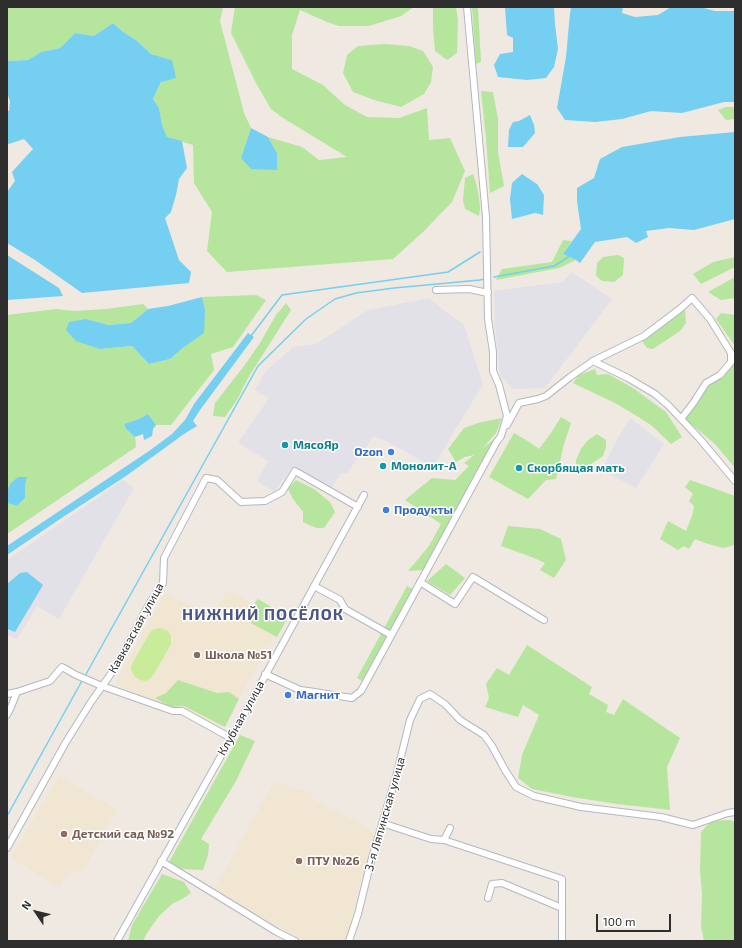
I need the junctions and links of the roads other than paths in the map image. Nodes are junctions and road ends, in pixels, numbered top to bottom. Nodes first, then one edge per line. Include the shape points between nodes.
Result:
1 (467, 7) edge
2 (436, 290) dead end
3 (488, 293) junction
4 (592, 361) junction
5 (681, 419) junction
6 (501, 436) junction
7 (735, 481) edge
8 (364, 495) dead end
9 (358, 507) junction
10 (420, 582) junction
11 (314, 586) junction
12 (544, 620) dead end
13 (391, 635) junction
14 (265, 674) junction
15 (102, 686) junction
16 (17, 692) junction
17 (7, 694) edge
18 (7, 715) edge
19 (231, 738) junction
20 (735, 812) edge
21 (382, 824) junction
22 (450, 828) dead end
23 (444, 840) junction
24 (7, 848) edge
25 (161, 862) junction
26 (488, 898) dead end
27 (562, 908) junction
28 (117, 941) edge
29 (295, 941) edge
30 (349, 941) edge
31 (562, 941) edge

1 - 3 street via 486,217
2 - 3 street via 469,289
3 - 6 street via 493,371 507,416
4 - 5 street via 655,394
4 - 5 street via 644,336 692,298 710,319 732,353 731,362 720,375 706,383
4 - 6 street via 546,396 519,404
5 - 7 street
6 - 10 street
8 - 9 street, Клубная улица
9 - 11 street, Клубная улица
9 - 15 street, Кавказская улица via 295,470 282,492 265,501 241,502 217,480 206,478 164,558 163,583 115,668
10 - 12 street via 455,604 473,577
10 - 13 street
11 - 13 street via 340,600 344,609
11 - 14 street, Клубная улица
13 - 14 street via 361,691 352,698 300,690
14 - 19 street, Клубная улица
15 - 16 street via 62,667 50,681
15 - 19 street via 173,711 182,710
15 - 24 street, Кавказская улица via 66,742
16 - 17 street
16 - 18 street
19 - 25 street, Клубная улица
20 - 21 street, 3-я Ляпинская улица via 693,825 661,817 581,807 534,796 516,787 484,734 460,720 445,704 430,694 420,699 410,720
21 - 23 street via 432,839
21 - 30 street, 3-я Ляпинская улица
22 - 23 street
23 - 27 street via 562,879
25 - 28 street, Клубная улица
25 - 29 street
26 - 27 street via 492,884 502,884
27 - 31 street

